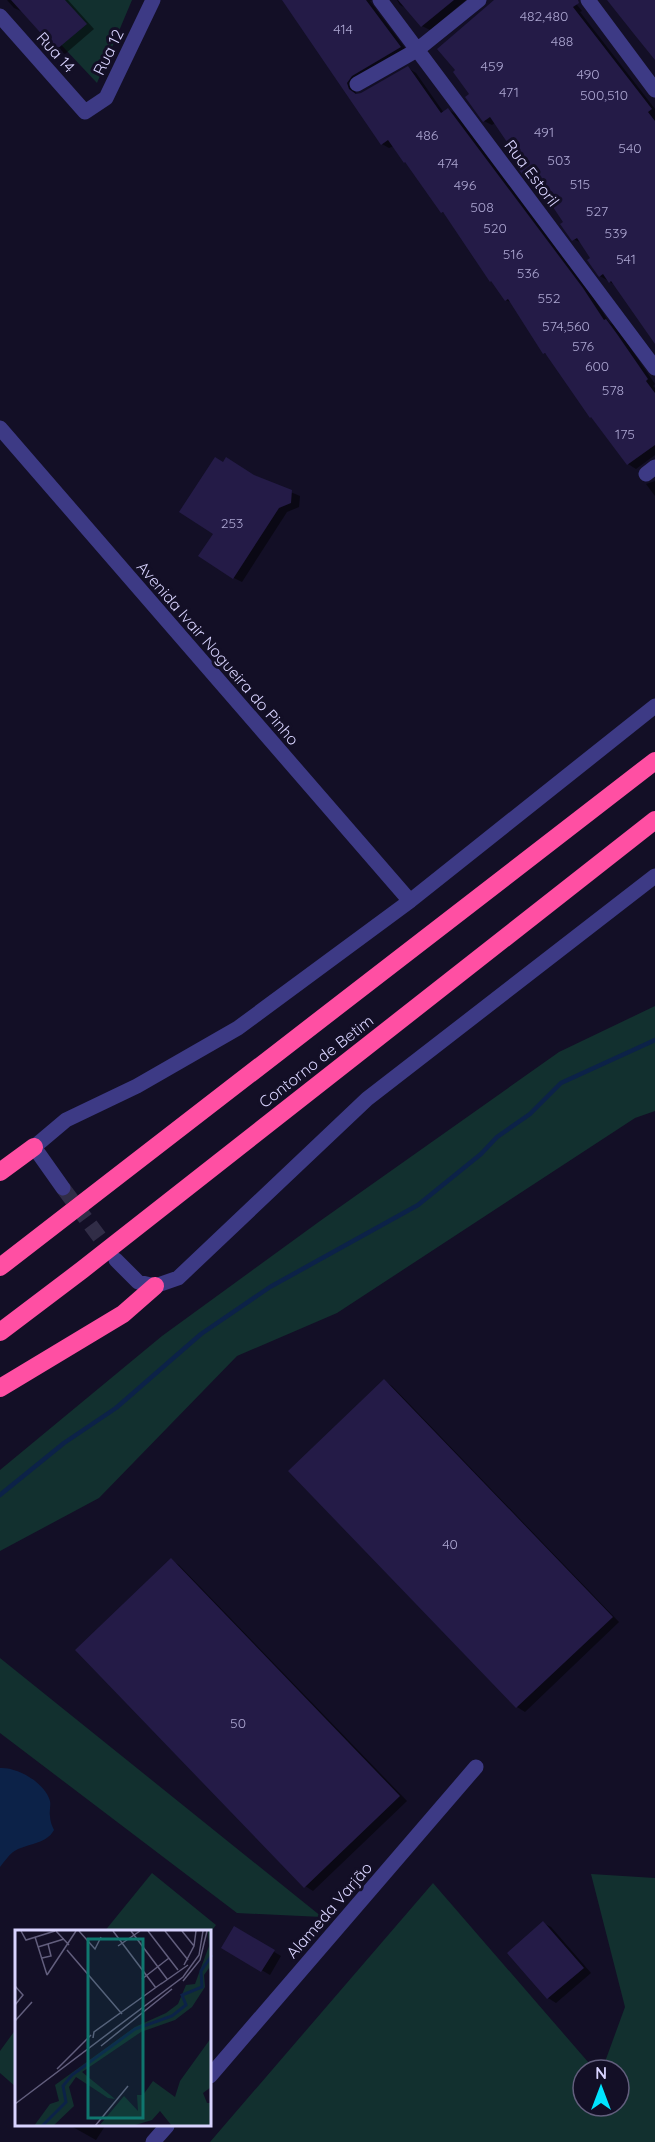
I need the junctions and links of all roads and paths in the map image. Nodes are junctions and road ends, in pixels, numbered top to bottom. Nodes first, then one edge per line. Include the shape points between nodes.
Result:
1 (153, 0) edge
2 (380, 0) edge
3 (479, 0) edge
4 (588, 0) edge
5 (0, 16) edge
6 (417, 50) junction
7 (357, 84) dead end
8 (655, 90) edge
9 (86, 112) joint
10 (655, 368) edge
11 (0, 428) edge
12 (655, 706) edge
13 (655, 761) edge
14 (655, 820) edge
15 (655, 876) edge
16 (410, 901) junction
17 (34, 1147) junction
18 (0, 1172) edge
19 (63, 1188) tunnel mouth
20 (116, 1260) tunnel mouth
21 (0, 1267) edge
22 (155, 1286) junction
23 (0, 1332) edge
24 (0, 1388) edge
25 (476, 1767) dead end
26 (212, 2074) edge
27 (167, 2127) edge
28 (153, 2142) edge

1 - 9 street, Rua 12 via 106,98
2 - 6 street, Rua Estoril
3 - 6 street
4 - 8 street
5 - 9 street, Rua 14
6 - 7 street
6 - 10 street, Rua Estoril
11 - 16 street, Avenida Ivair Nogueira do Pinho
12 - 16 street
13 - 21 highway, Contorno de Betim
14 - 23 highway, Contorno de Betim
15 - 22 street via 367,1099 178,1278
16 - 17 street via 238,1028 137,1086 66,1120
17 - 18 highway
17 - 19 street
20 - 22 street via 138,1282
22 - 24 highway via 123,1314
25 - 26 street, Alameda Varjão
27 - 28 street

